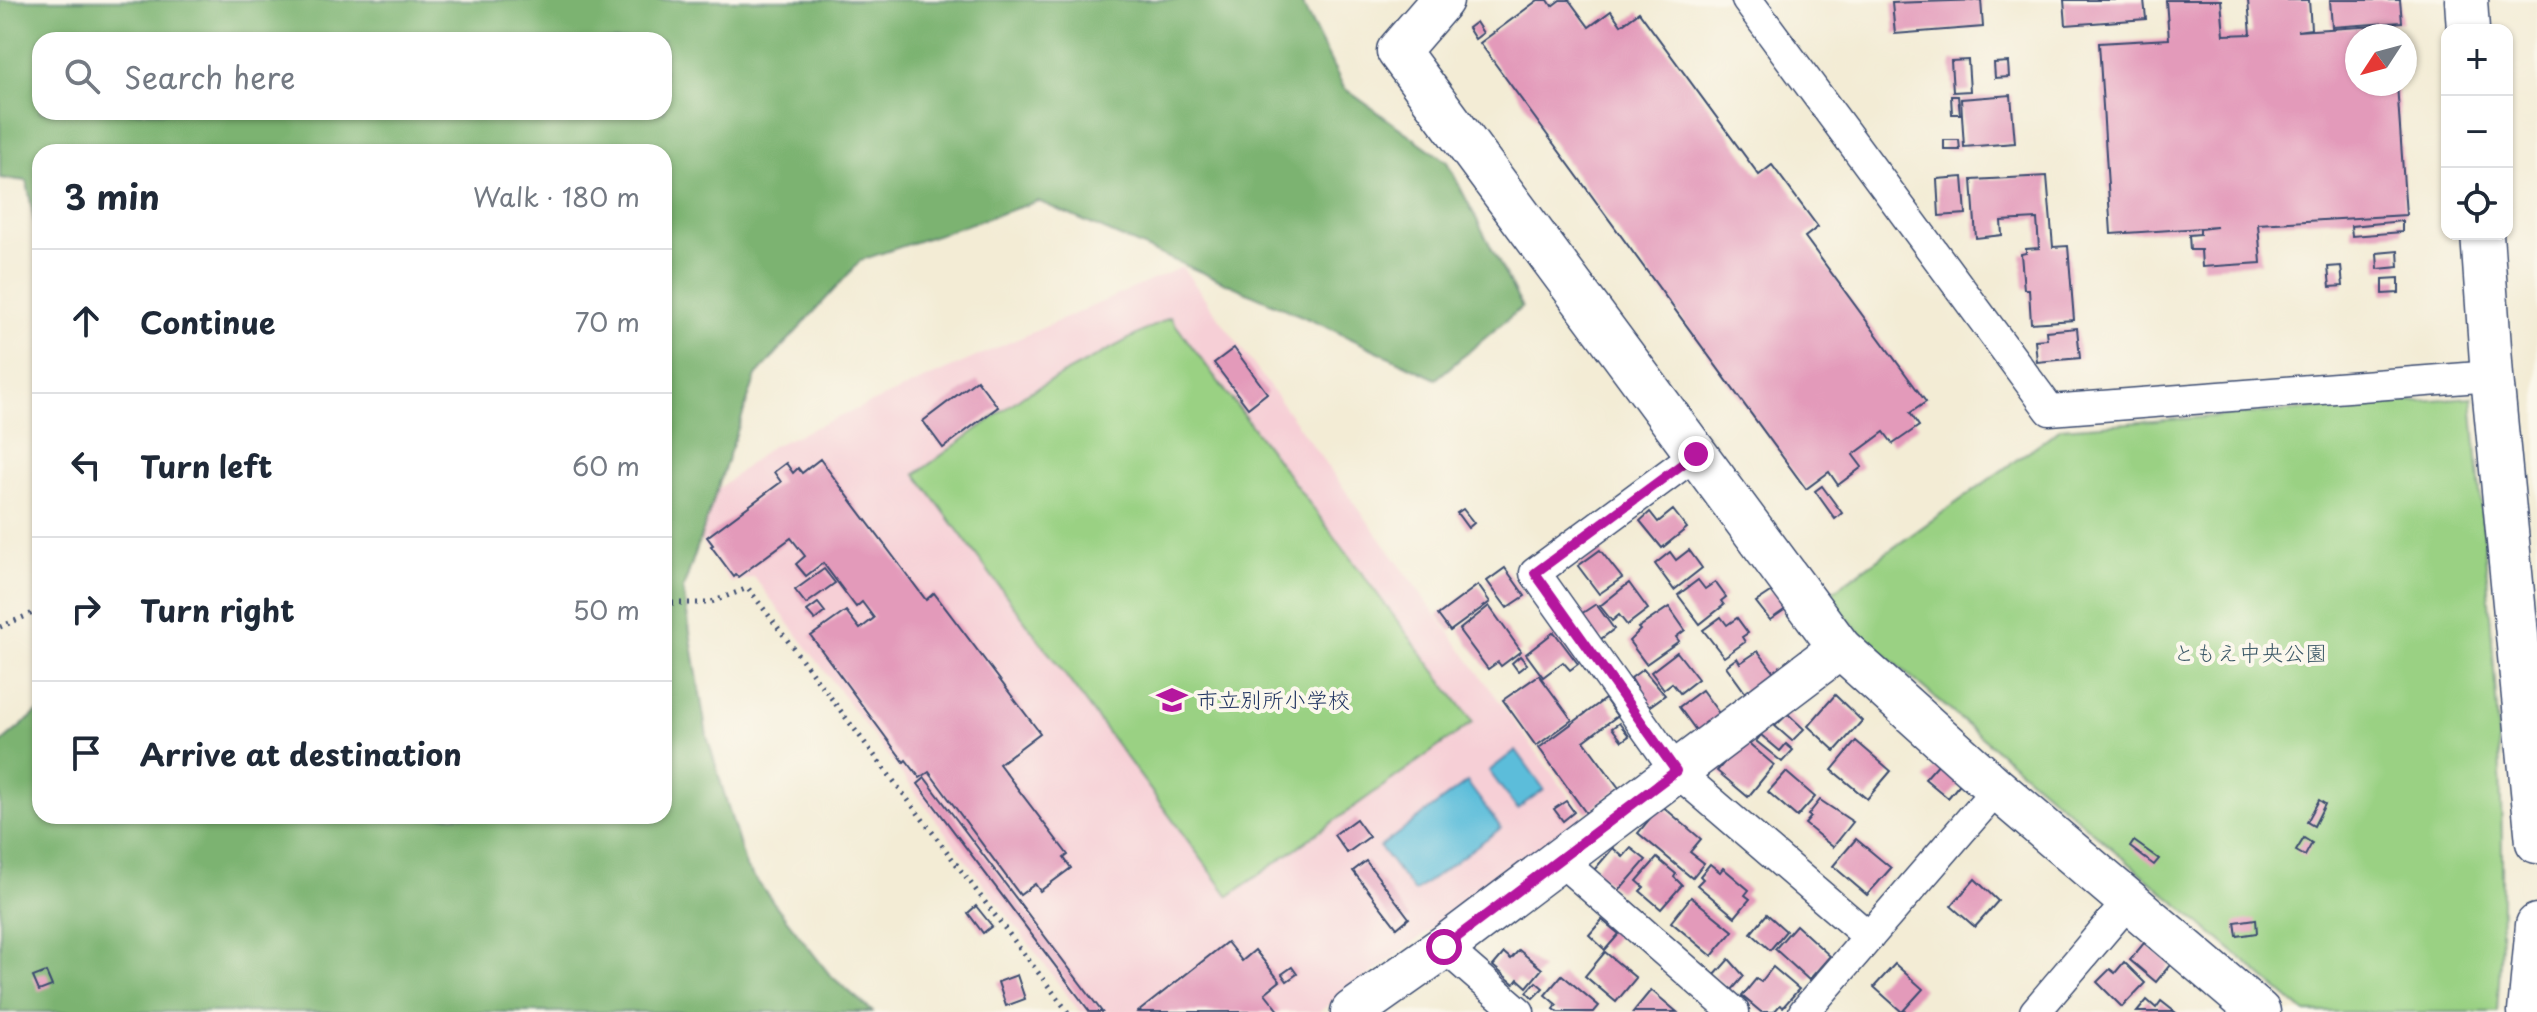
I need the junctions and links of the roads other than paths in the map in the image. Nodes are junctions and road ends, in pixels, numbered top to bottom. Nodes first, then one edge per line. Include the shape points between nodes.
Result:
1 (1442, 0) edge
2 (1747, 0) edge
3 (2466, 0) edge
4 (2468, 24) edge
5 (2482, 240) edge
6 (2492, 376) junction
7 (1696, 454) junction
8 (1840, 648) junction
9 (1676, 771) junction
10 (1997, 789) junction
11 (2537, 842) edge
12 (1560, 860) junction
13 (2128, 902) junction
14 (2537, 925) edge
15 (1869, 937) junction
16 (1444, 947) junction
17 (1352, 1012) edge
18 (1519, 1012) edge
19 (1734, 1012) edge
20 (1804, 1012) edge
21 (2035, 1012) edge
22 (2259, 1012) edge
23 (2529, 1012) edge

1 - 7 street via 1398,51
2 - 6 street via 2050,410
3 - 4 street
5 - 6 street
6 - 11 street
7 - 8 street
7 - 9 street via 1535,573
8 - 9 street
8 - 10 street
9 - 12 street
9 - 15 street
10 - 13 street
10 - 15 street
12 - 16 street
12 - 19 street
13 - 21 street
13 - 22 street
14 - 23 street
15 - 20 street
16 - 17 street
16 - 18 street

